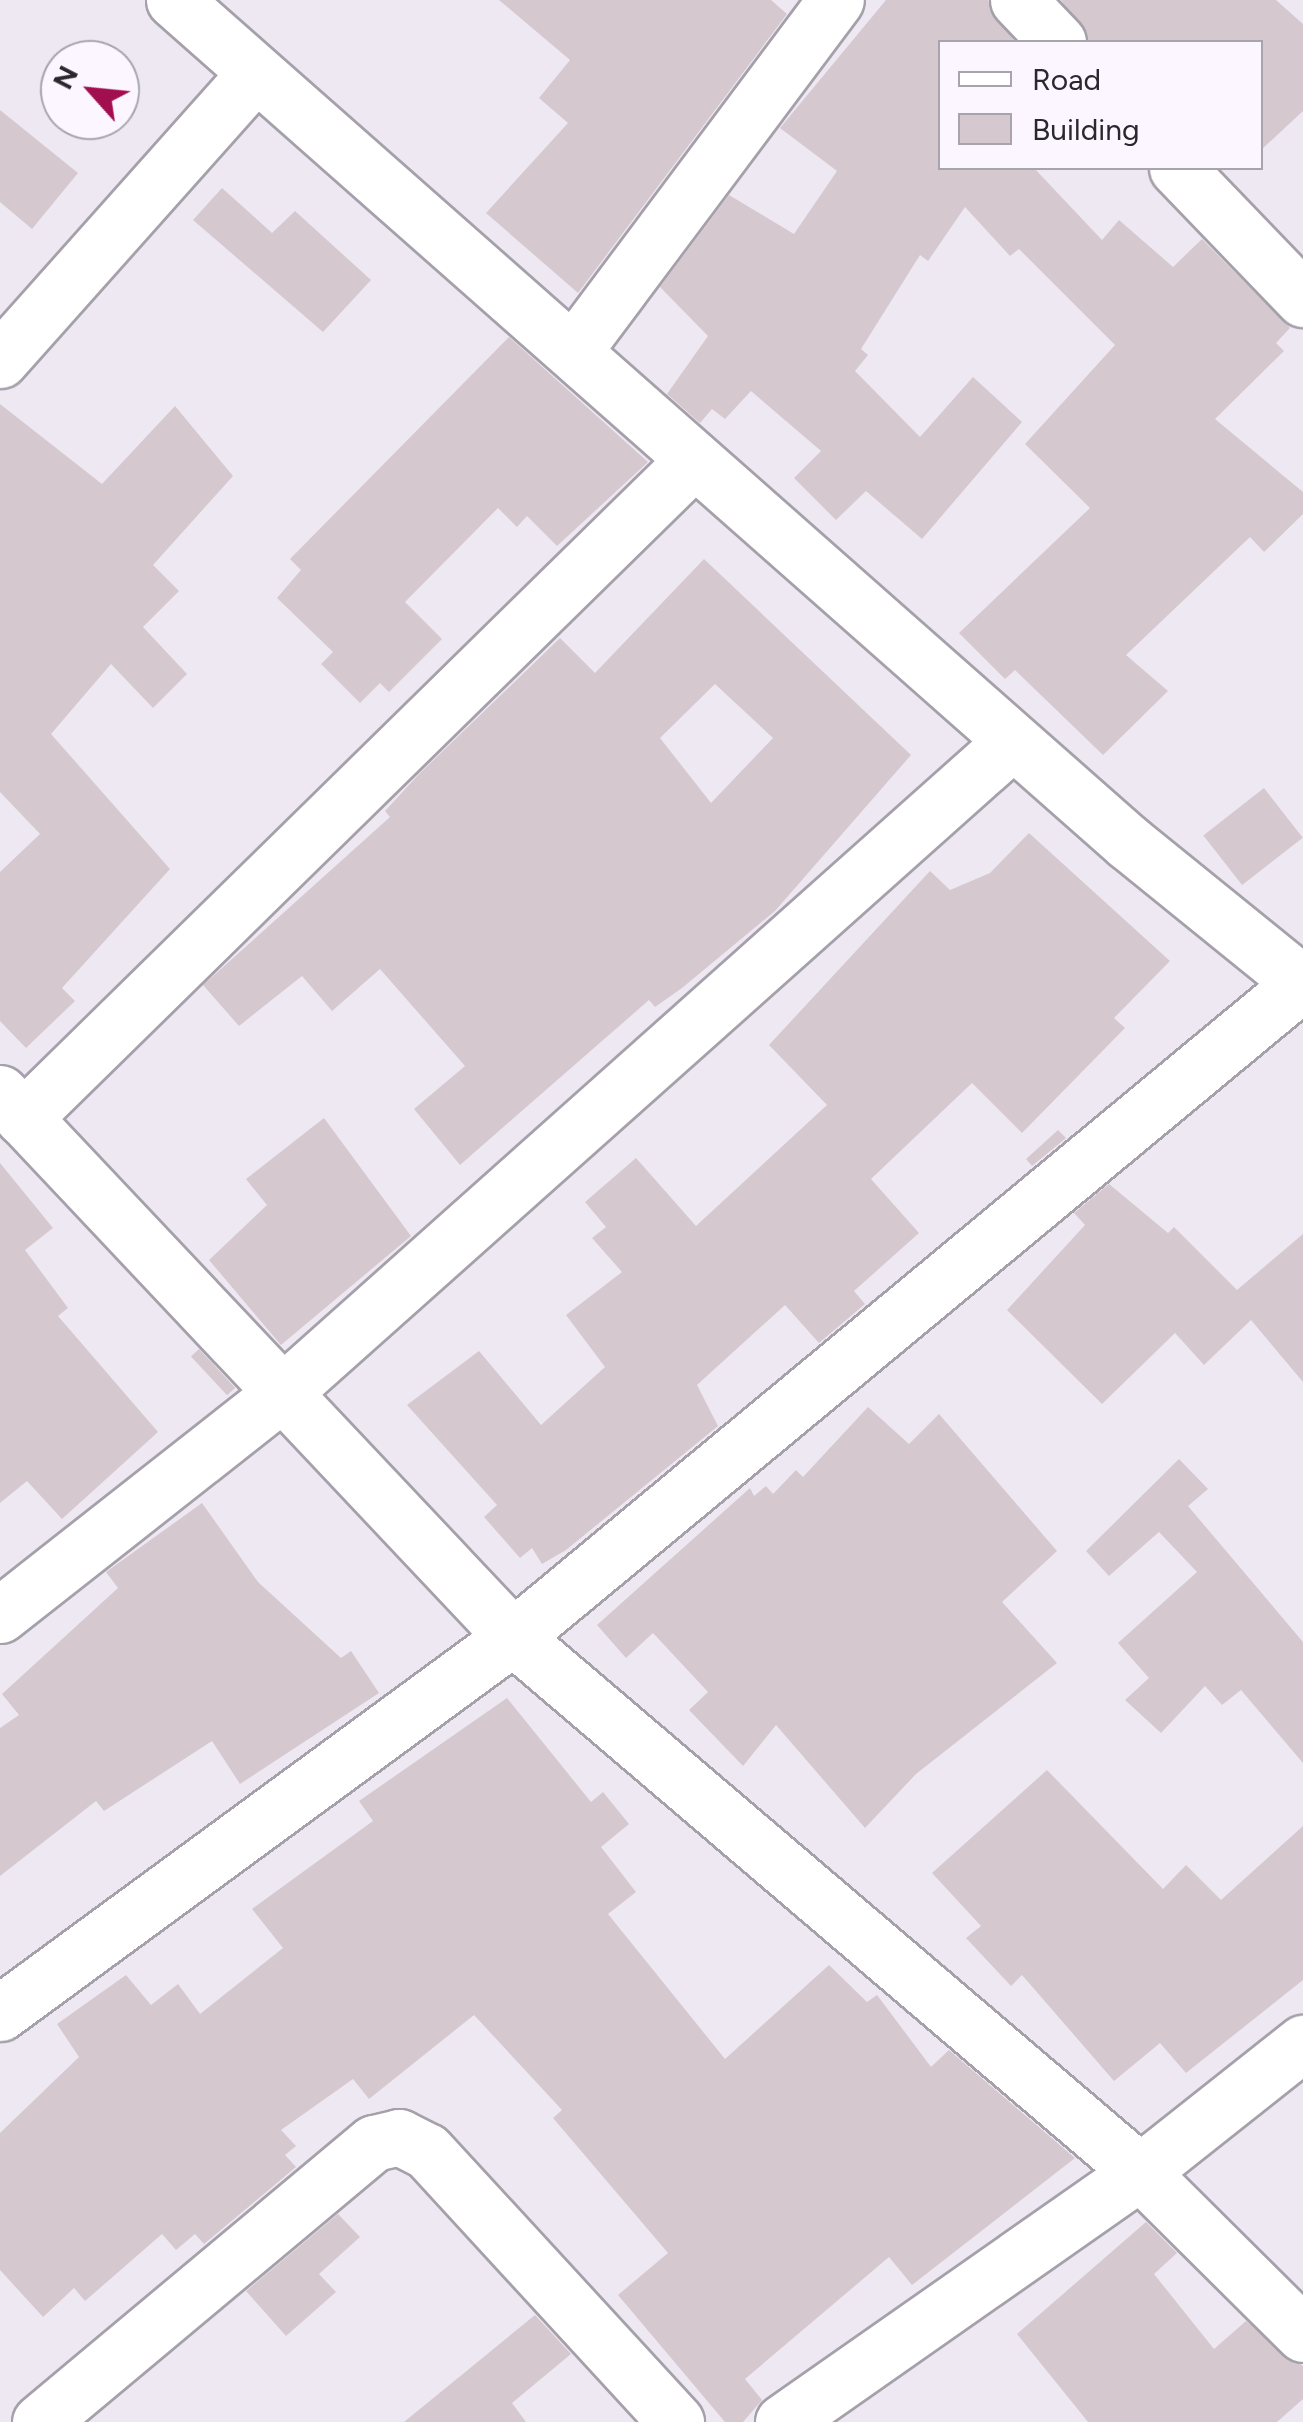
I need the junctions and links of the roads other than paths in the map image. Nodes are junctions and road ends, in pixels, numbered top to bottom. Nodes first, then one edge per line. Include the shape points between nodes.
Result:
1 (174, 0) edge
2 (836, 0) edge
3 (1018, 0) edge
4 (1056, 40) edge
5 (255, 74) junction
6 (1179, 170) edge
7 (1294, 271) edge
8 (574, 350) junction
9 (0, 360) edge
10 (694, 460) junction
11 (1012, 742) junction
12 (1302, 983) edge
13 (11, 1106) edge
14 (282, 1393) junction
15 (0, 1615) edge
16 (512, 1637) junction
17 (0, 2014) edge
18 (1303, 2042) edge
19 (1140, 2172) junction
20 (1303, 2334) edge
21 (40, 2422) edge
22 (676, 2422) edge
23 (783, 2422) edge

1 - 5 street
2 - 8 street
3 - 4 street
5 - 8 street
5 - 9 street
6 - 7 street
8 - 10 street
10 - 11 street
10 - 13 street
11 - 12 street
11 - 14 street
12 - 16 street
13 - 14 street
14 - 15 street
14 - 16 street
16 - 17 street
16 - 19 street
18 - 19 street
19 - 20 street
19 - 23 street
21 - 22 street via 374,2143 400,2136 426,2151

